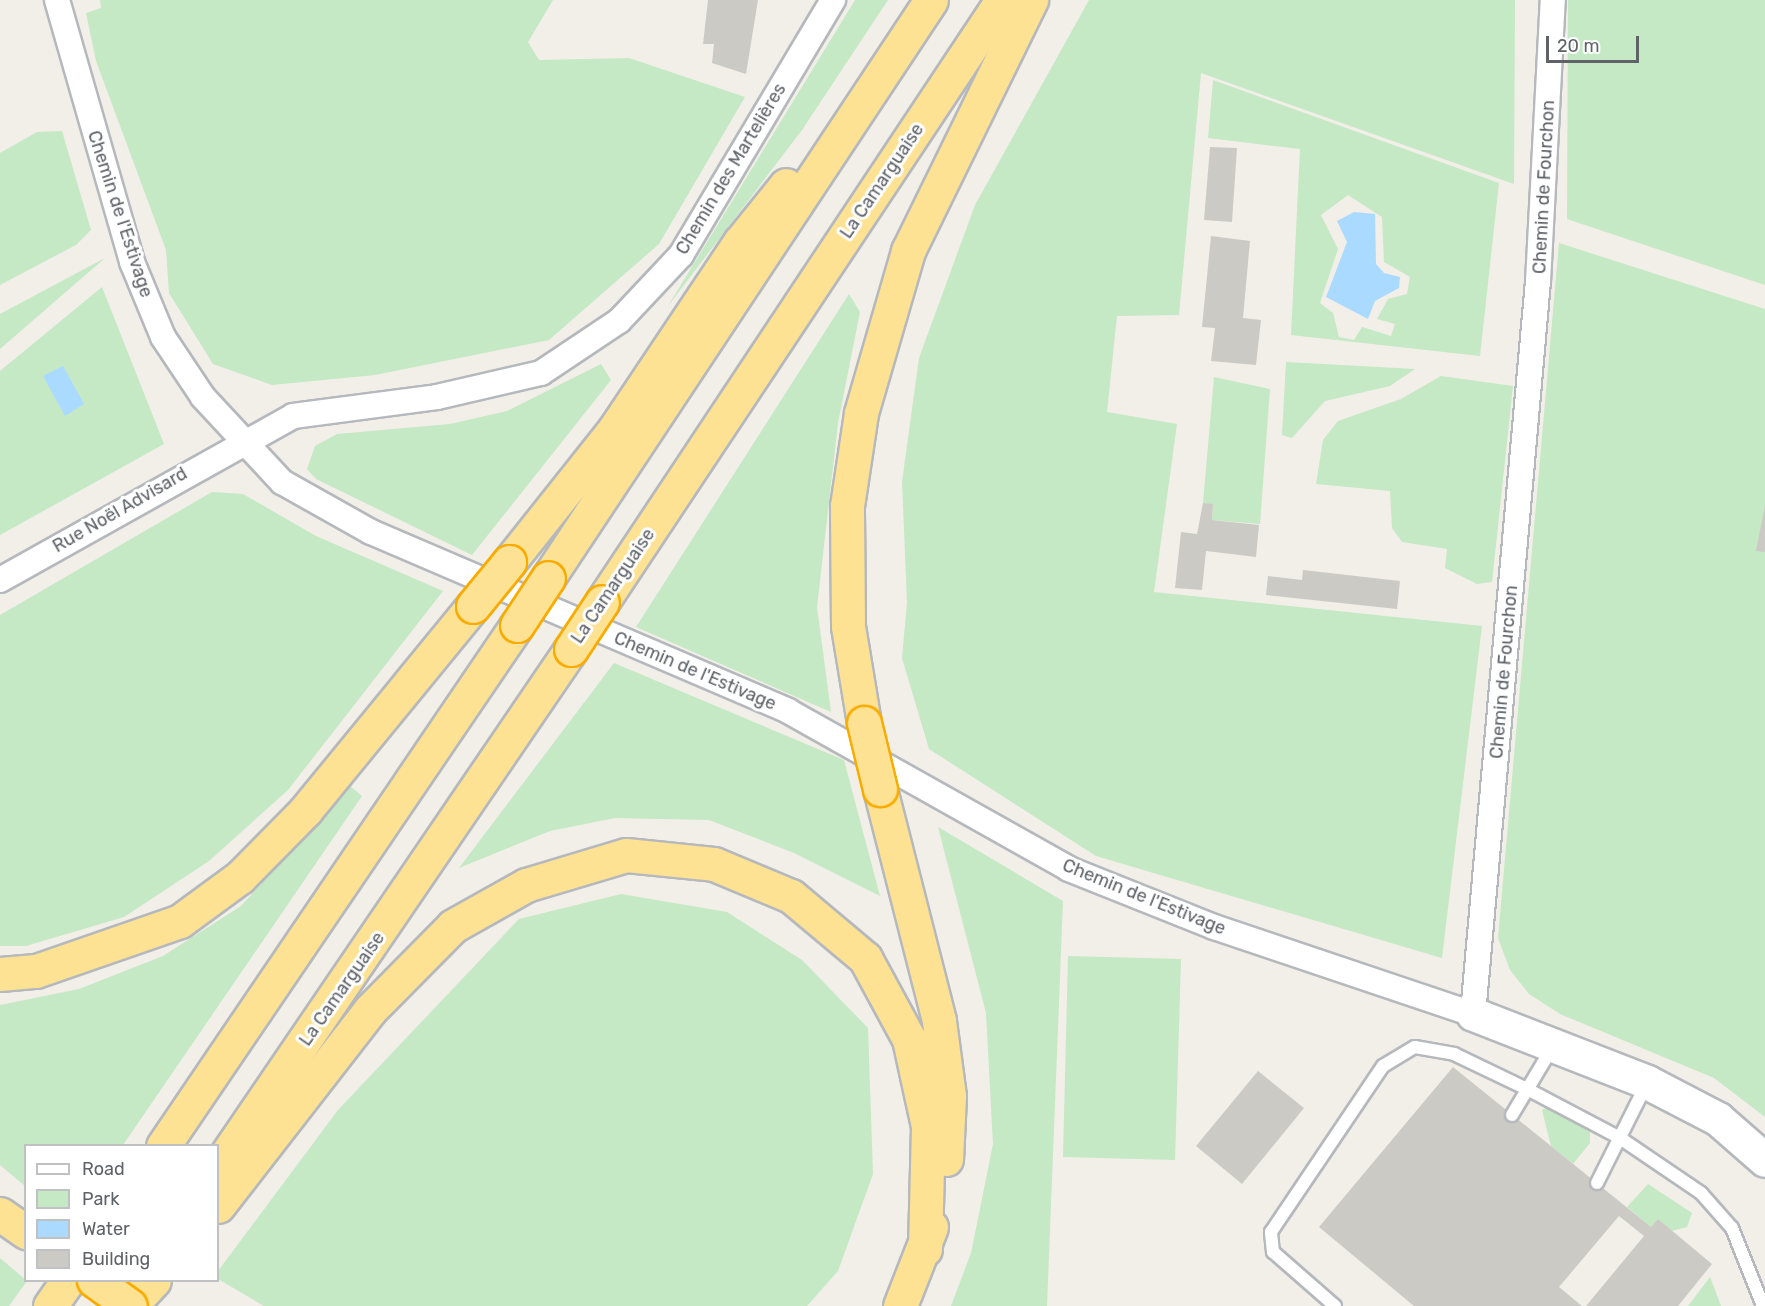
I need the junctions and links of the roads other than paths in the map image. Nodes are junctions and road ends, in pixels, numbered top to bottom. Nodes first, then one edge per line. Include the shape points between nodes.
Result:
1 (57, 0) edge
2 (833, 0) edge
3 (931, 0) edge
4 (1002, 0) edge
5 (1031, 0) edge
6 (1553, 0) edge
7 (908, 35) junction
8 (241, 441) junction
9 (0, 580) edge
10 (0, 974) edge
11 (1473, 1014) junction
12 (1554, 1044) junction
13 (1647, 1082) junction
14 (1529, 1090) junction
15 (1512, 1115) dead end
16 (1620, 1138) junction
17 (164, 1144) edge
18 (1765, 1160) edge
19 (219, 1166) edge
20 (1597, 1183) dead end
21 (219, 1205) edge
22 (0, 1214) edge
23 (24, 1231) edge
24 (925, 1249) junction
25 (67, 1282) edge
26 (95, 1282) edge
27 (137, 1282) edge
28 (153, 1282) edge
29 (50, 1306) edge
30 (120, 1306) edge
31 (130, 1306) edge
32 (900, 1306) edge
33 (1335, 1306) edge
34 (1763, 1306) edge

1 - 8 street, Chemin de l'Estivage via 132,262 163,337
2 - 8 street, Chemin des Martelières via 681,255 619,321 541,373 437,397 293,416
3 - 7 highway
4 - 19 highway, La Camarguaise, bridge via 380,936
5 - 24 highway, bridge via 908,251 861,413 848,506 848,615 864,723 939,1021 949,1096 943,1184
6 - 11 street, Chemin de Fourchon via 1538,282
7 - 10 highway, bridge via 740,242 614,430 305,811 240,876 160,929 36,971
7 - 17 highway, bridge via 517,625
8 - 9 street, Rue Noël Advisard
8 - 11 street, Chemin de l'Estivage via 282,482 371,532 788,711 1070,869 1214,927
11 - 12 street
12 - 13 street
12 - 14 lane
13 - 16 lane
13 - 18 street via 1718,1119
14 - 15 lane
14 - 16 lane
14 - 33 lane via 1454,1054 1415,1047 1383,1066 1271,1232 1273,1252
16 - 20 lane
16 - 34 lane via 1716,1209 1742,1248
21 - 24 highway via 370,1010 453,926 526,885 626,855 714,864 791,896 865,958 909,1038 928,1126
22 - 23 highway
24 - 32 highway
25 - 29 highway
26 - 31 highway, bridge
27 - 30 highway
28 - 31 highway

